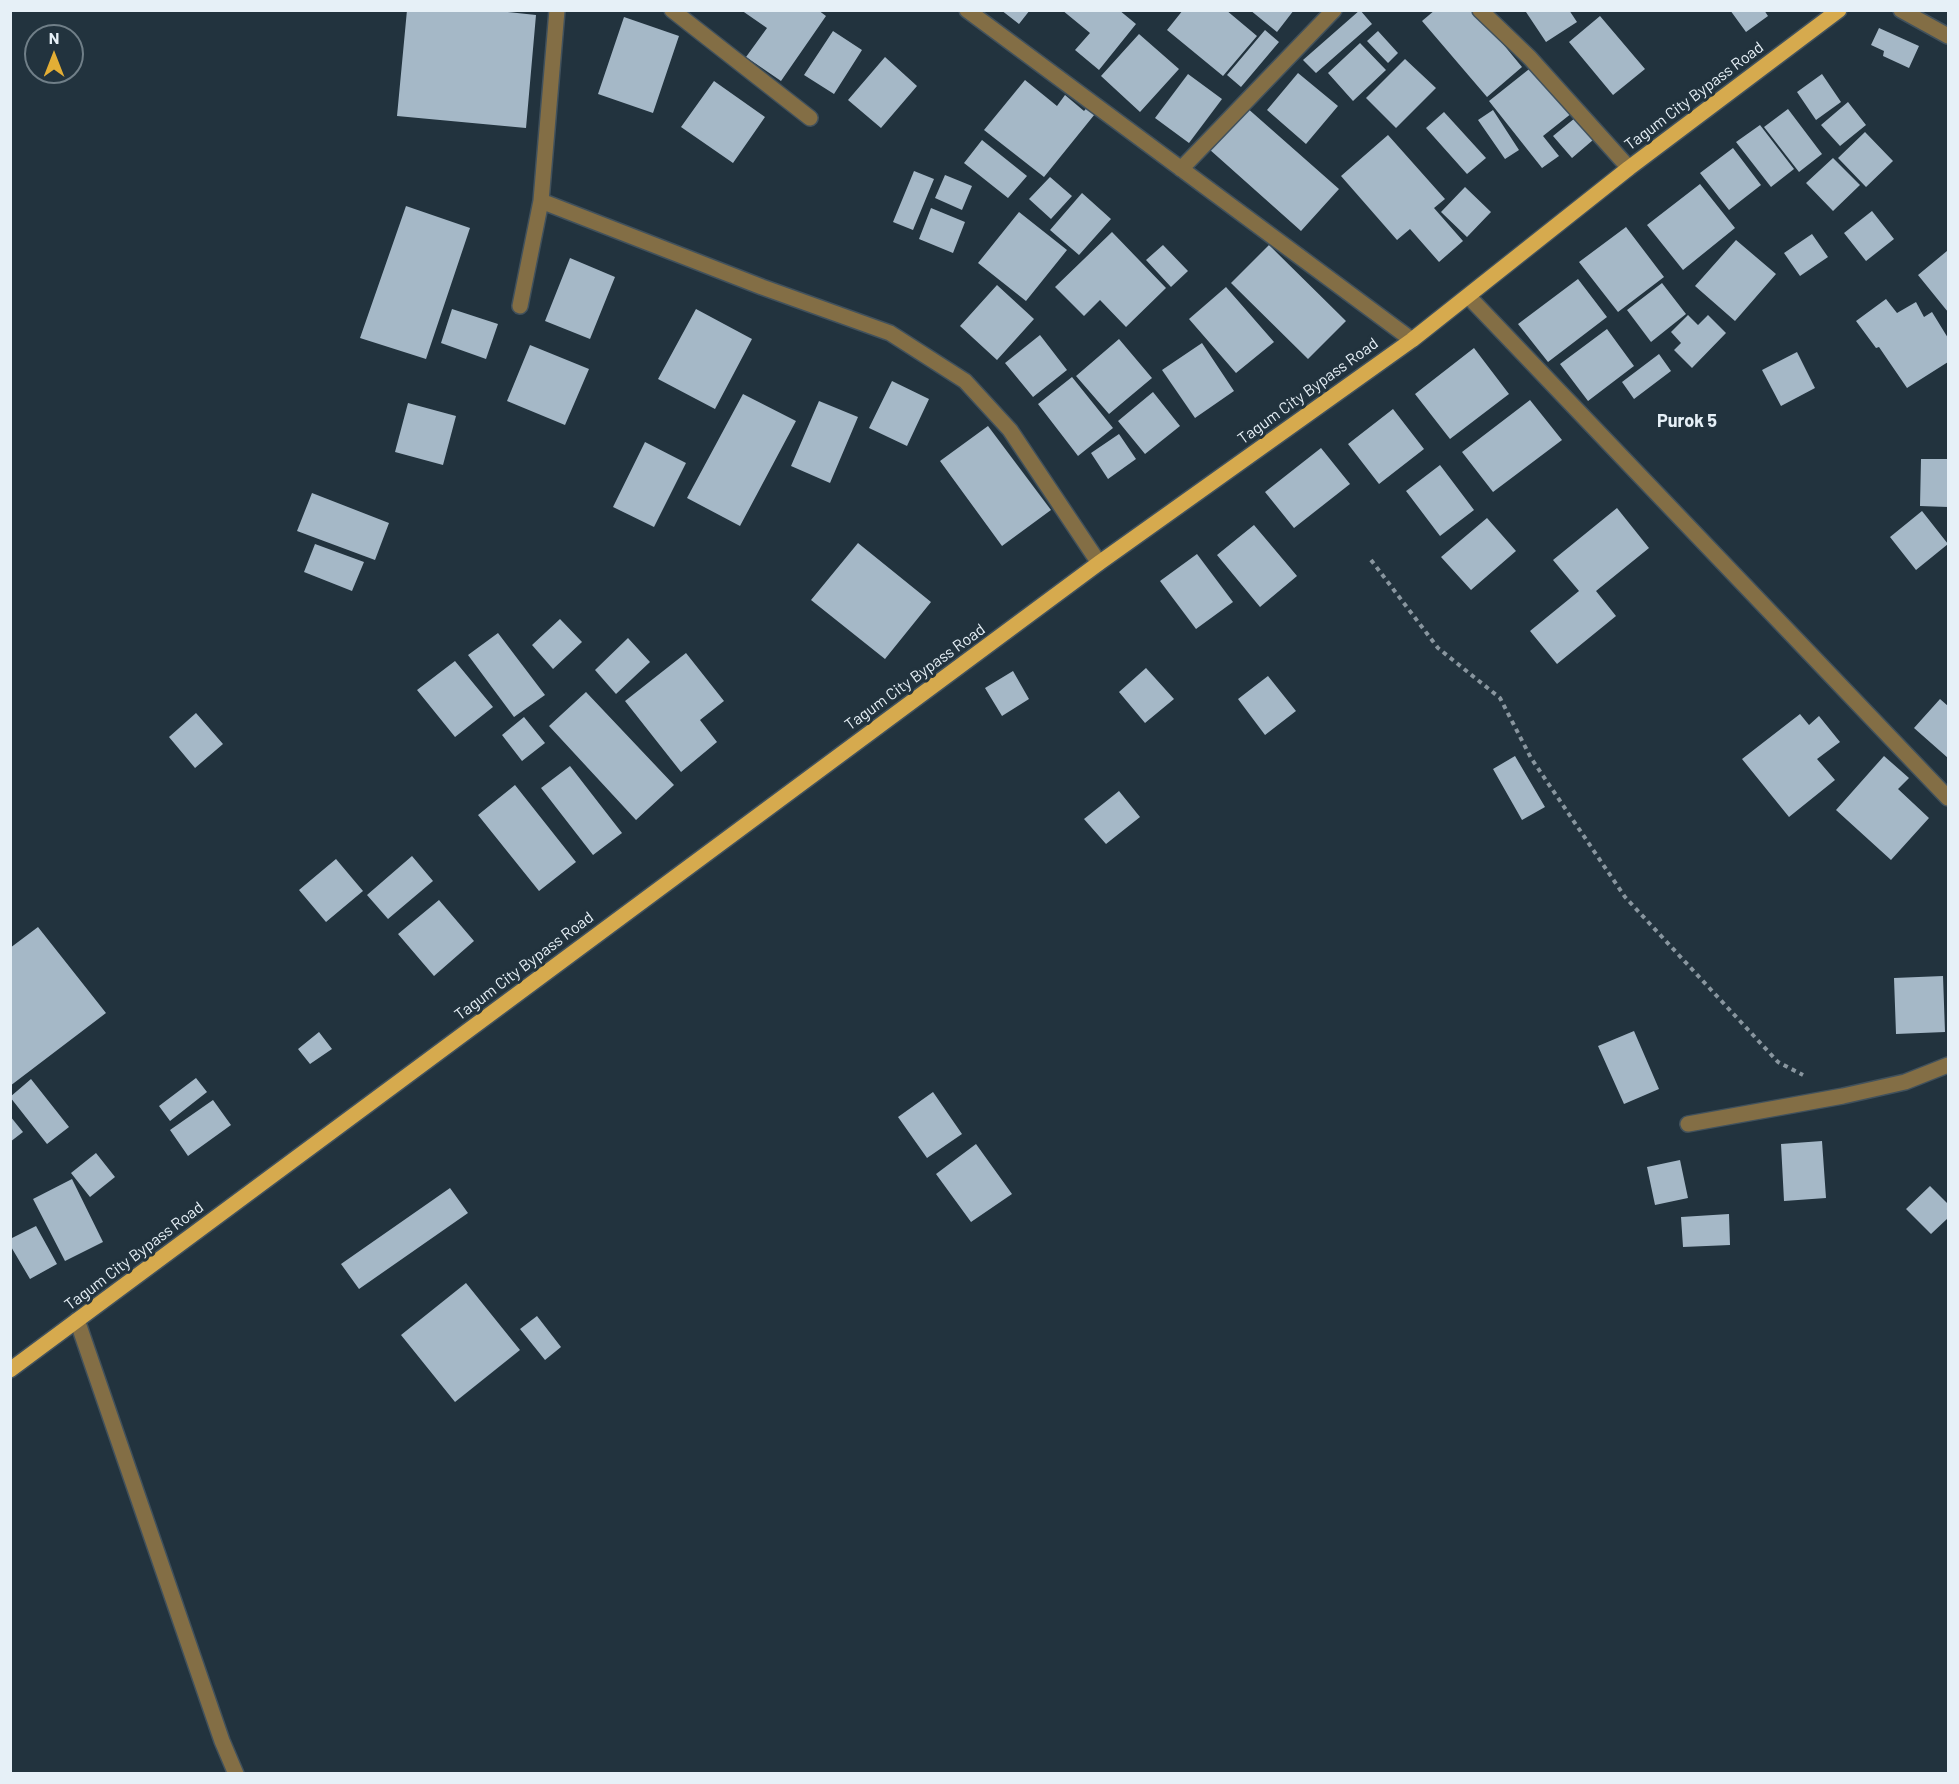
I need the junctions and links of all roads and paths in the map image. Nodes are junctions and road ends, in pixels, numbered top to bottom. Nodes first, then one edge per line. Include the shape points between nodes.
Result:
1 (557, 10) edge
2 (672, 10) edge
3 (967, 10) edge
4 (1334, 10) edge
5 (1480, 10) edge
6 (1839, 10) edge
7 (1902, 10) edge
8 (1948, 36) edge
9 (810, 118) dead end
10 (1629, 168) junction
11 (1181, 169) junction
12 (541, 201) junction
13 (1469, 297) junction
14 (520, 306) dead end
15 (1412, 340) junction
16 (1371, 560) dead end
17 (1099, 563) junction
18 (1948, 798) edge
19 (1948, 1065) edge
20 (1843, 1096) junction
21 (1688, 1124) dead end
22 (77, 1320) junction
23 (10, 1370) edge
24 (236, 1773) edge

1 - 12 street
2 - 9 street
3 - 11 street
4 - 11 street
5 - 10 street via 1530,58
6 - 10 main road, Tagum City Bypass Road
7 - 8 street
10 - 13 main road, Tagum City Bypass Road
11 - 15 street
12 - 14 street
12 - 17 street via 890,333 965,381 1010,430
13 - 15 main road, Tagum City Bypass Road
13 - 18 street
15 - 17 main road, Tagum City Bypass Road
16 - 20 path via 1438,648 1500,698 1531,758 1625,897 1778,1062
17 - 22 main road, Tagum City Bypass Road
19 - 20 street via 1905,1082
20 - 21 street
22 - 23 main road, Tagum City Bypass Road
22 - 24 street

